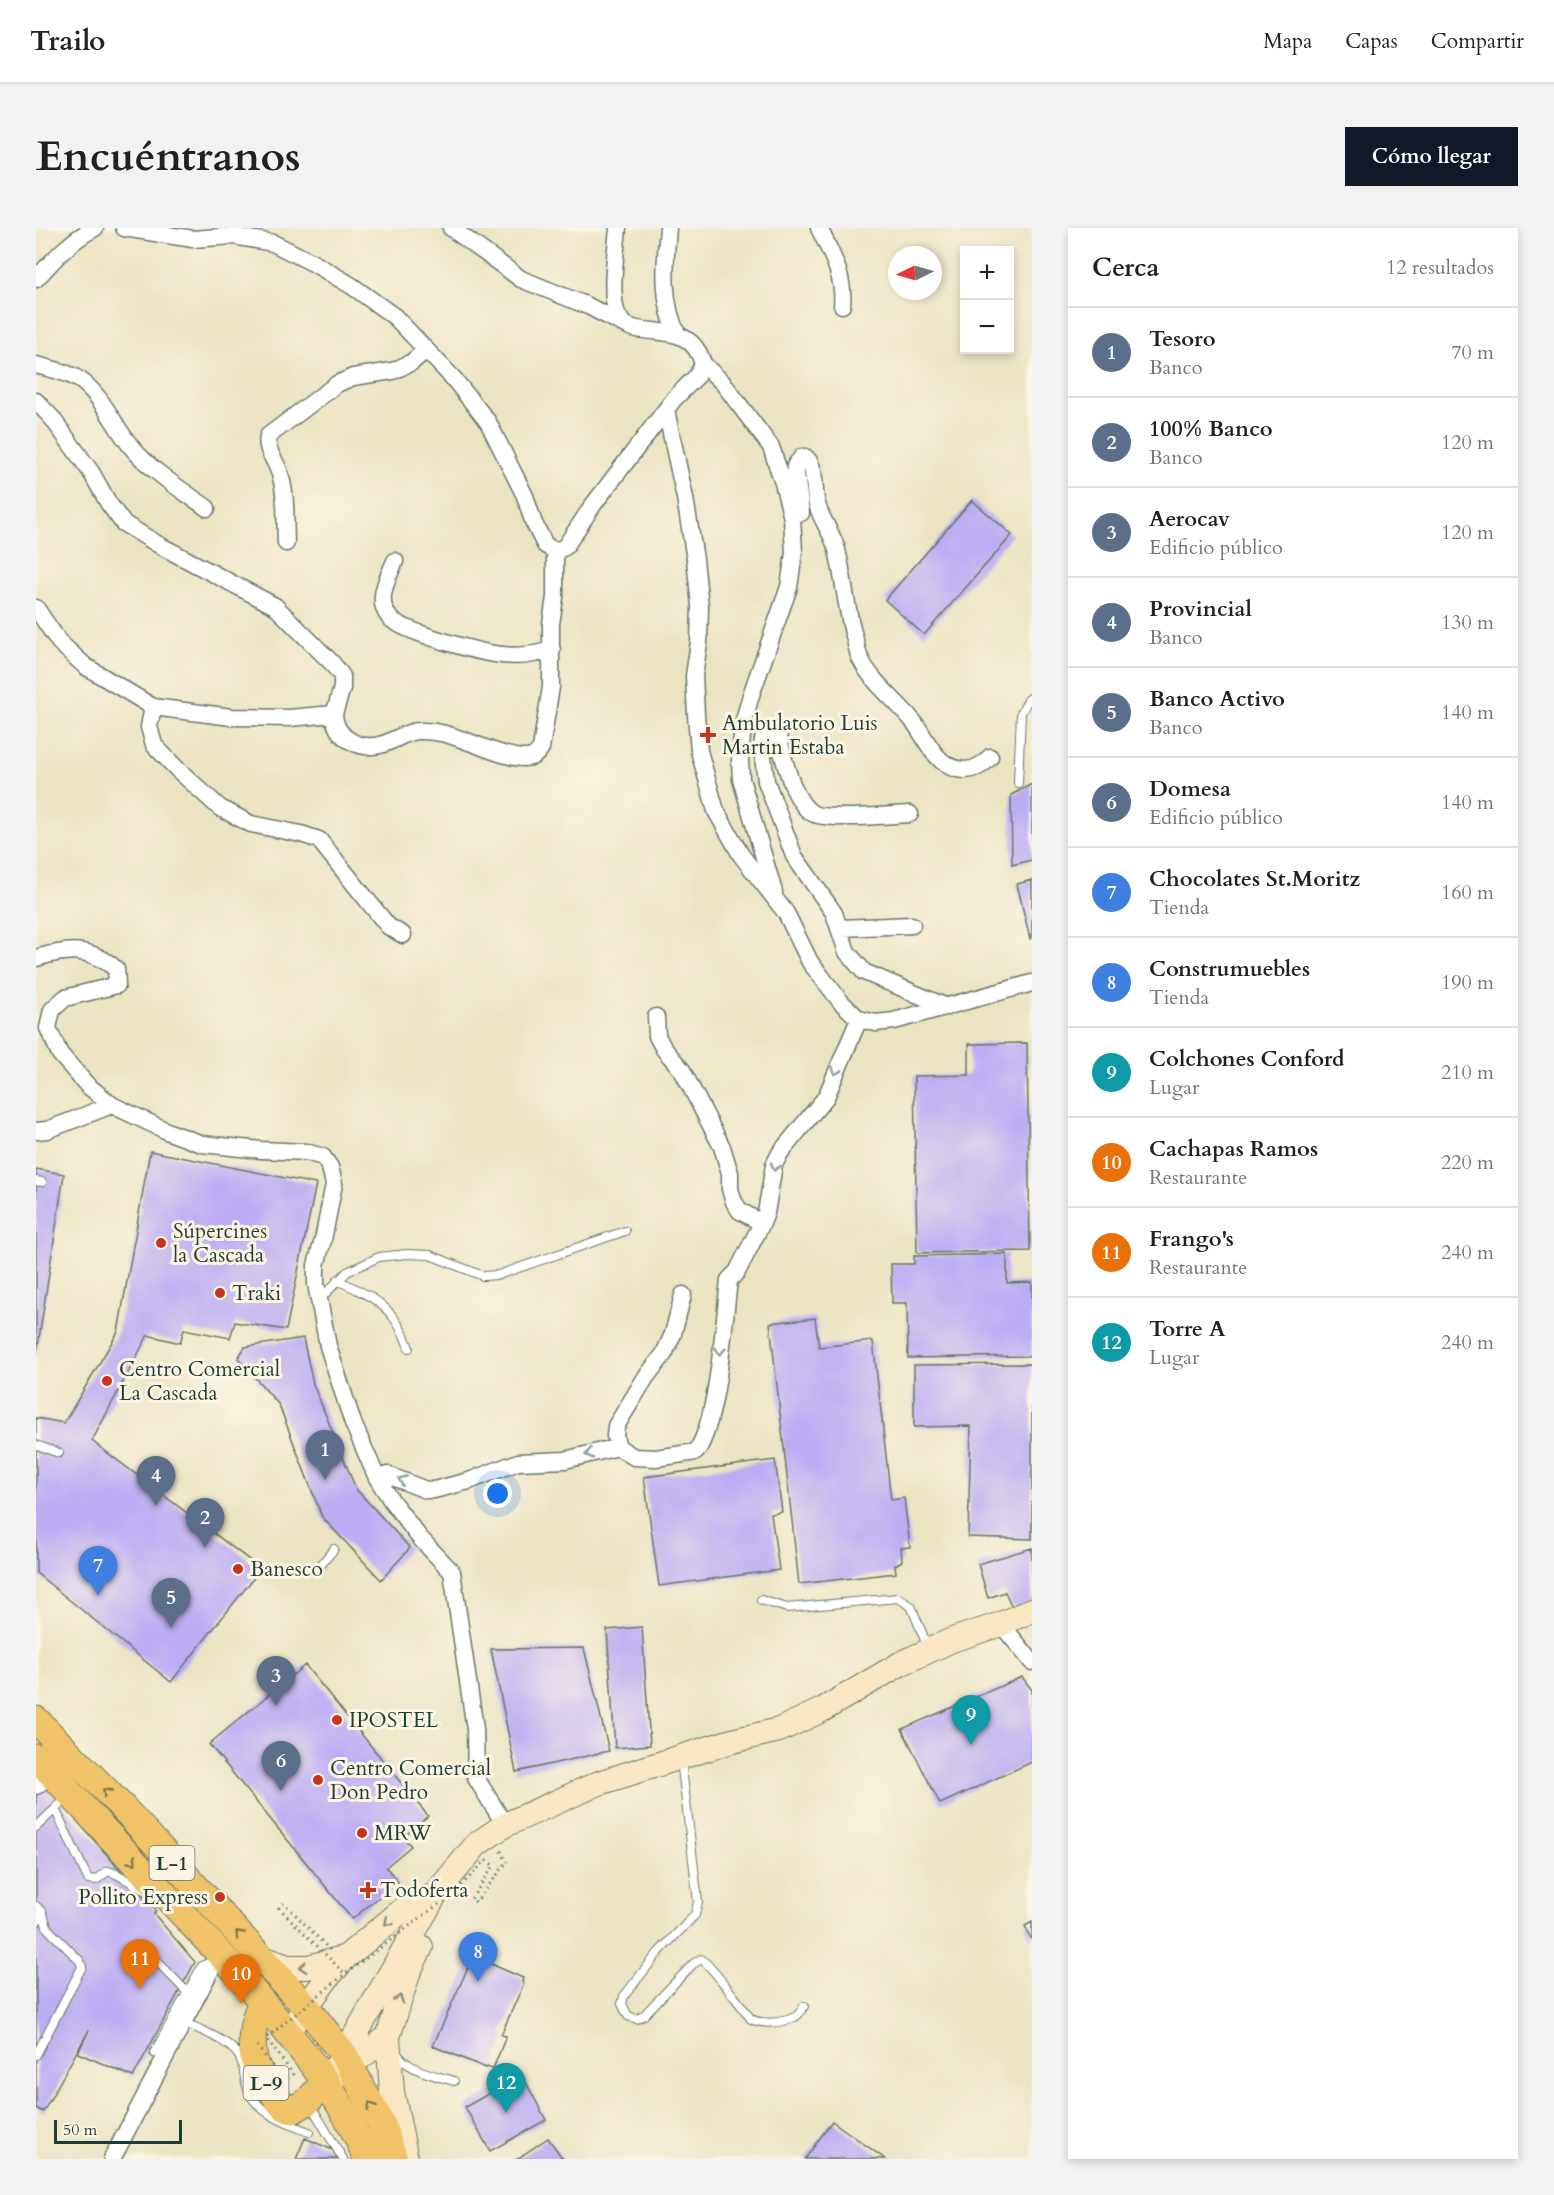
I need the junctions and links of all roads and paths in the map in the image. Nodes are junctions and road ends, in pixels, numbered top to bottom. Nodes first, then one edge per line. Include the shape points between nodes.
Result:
1 (95, 228) edge
2 (124, 228) edge
3 (217, 228) edge
4 (451, 228) edge
5 (618, 228) edge
6 (668, 228) edge
7 (819, 228) edge
8 (233, 236) junction
9 (36, 279) edge
10 (842, 305) dead end
11 (624, 324) junction
12 (678, 335) junction
13 (426, 350) junction
14 (703, 364) junction
15 (36, 365) edge
16 (36, 401) edge
17 (666, 410) junction
18 (207, 508) dead end
19 (286, 543) dead end
20 (555, 551) junction
21 (794, 554) junction
22 (395, 561) dead end
23 (36, 609) edge
24 (552, 650) junction
25 (1032, 697) edge
26 (153, 707) junction
27 (334, 714) junction
28 (990, 757) dead end
29 (1018, 783) dead end
30 (910, 814) dead end
31 (777, 902) junction
32 (912, 926) dead end
33 (840, 928) junction
34 (403, 935) dead end
35 (36, 958) edge
36 (1032, 982) edge
37 (946, 1007) junction
38 (656, 1017) dead end
39 (859, 1019) junction
40 (112, 1105) junction
41 (36, 1131) edge
42 (762, 1223) junction
43 (625, 1231) dead end
44 (337, 1280) junction
45 (682, 1295) dead end
46 (319, 1300) junction
47 (409, 1348) dead end
48 (36, 1445) edge
49 (618, 1447) junction
50 (59, 1453) dead end
51 (377, 1478) junction
52 (334, 1549) dead end
53 (315, 1572) dead end
54 (761, 1600) dead end
55 (1032, 1610) edge
56 (1001, 1624) junction
57 (929, 1650) junction
58 (1032, 1662) edge
59 (36, 1720) edge
60 (680, 1756) junction
61 (41, 1772) edge
62 (63, 1802) junction
63 (505, 1826) junction
64 (36, 1827) edge
65 (507, 1862) dead end
66 (435, 1895) junction
67 (168, 1898) junction
68 (39, 1908) edge
69 (36, 1923) edge
70 (145, 1949) dead end
71 (260, 1957) junction
72 (345, 1958) junction
73 (216, 1959) junction
74 (404, 1962) junction
75 (188, 1992) junction
76 (263, 2003) junction
77 (804, 2006) dead end
78 (307, 2008) junction
79 (183, 2022) junction
80 (287, 2033) junction
81 (388, 2037) junction
82 (257, 2046) dead end
83 (154, 2053) dead end
84 (36, 2055) edge
85 (347, 2060) junction
86 (454, 2081) dead end
87 (317, 2091) junction
88 (392, 2092) junction
89 (309, 2132) dead end
90 (112, 2159) edge
91 (343, 2159) edge
92 (367, 2159) edge
93 (394, 2159) edge
94 (406, 2159) edge
95 (412, 2159) edge

1 - 9 street via 84,233
2 - 8 street via 193,239
3 - 8 street
4 - 11 street via 521,279
5 - 11 street via 615,299 616,313
6 - 12 street via 667,301
7 - 10 street via 840,274 844,289
8 - 13 street via 273,243 315,264 395,317
11 - 12 street via 648,333
12 - 14 street via 692,341
13 - 19 street via 393,371 352,376 337,384 268,436 284,497
13 - 20 street via 488,422 525,496 533,522 545,545
14 - 17 street
14 - 21 street via 723,383 771,447 792,518
15 - 18 street via 81,381 133,450
16 - 27 street via 91,472 123,523 275,606 326,657 342,676
17 - 20 street via 565,547
17 - 31 street via 686,498 700,606 694,676 699,751 716,811 741,855
20 - 24 street
21 - 28 street via 800,546 802,520 795,466 805,457 811,463 820,513 836,548 860,658 943,764 951,769 972,769 983,766
21 - 31 street via 789,587 743,724 740,760 741,779
22 - 24 street via 383,591 389,617 442,640 500,655 532,656
23 - 26 street via 59,642 85,666
24 - 27 street via 551,687 541,748 529,758 441,732 417,731 381,745 364,746 346,739 335,726
25 - 29 lane via 1021,713
26 - 27 street via 232,717
26 - 34 street via 149,728 154,745 177,769 220,808 251,824 319,840 388,926
30 - 33 street via 811,813 785,768 778,738 764,740 766,781 794,856 834,913
31 - 39 street via 810,962
32 - 33 street
33 - 37 street via 847,952 864,972
35 - 40 street via 58,951 85,951 116,969 117,985 65,998 52,1010 48,1028 60,1054 87,1085
36 - 37 street
37 - 39 street via 894,1022
38 - 42 street via 657,1036 682,1070 722,1147 734,1203 740,1211
39 -> 42 street via 826,1096 780,1153
40 - 41 street via 47,1131
40 - 46 street via 202,1144 306,1152 323,1157 334,1184 316,1265
42 -> 49 street via 729,1280 716,1382 701,1446 696,1452 656,1458 634,1457
43 - 44 lane via 498,1275 483,1276 430,1255 407,1254 379,1257
44 - 46 lane
44 - 47 lane via 385,1306 402,1327
45 - 49 street via 664,1354 616,1426
46 - 51 street via 328,1346 352,1423
48 - 50 lane
49 -> 51 street via 566,1460 518,1462 434,1490 388,1475
51 - 63 street via 419,1537 452,1572 475,1729 476,1778
52 - 53 lane
54 - 57 lane via 787,1608 898,1598 911,1606
55 - 56 street
56 - 57 street
56 - 58 street
57 - 60 street via 779,1730
71 -> 59 main road, L-1
60 - 63 street via 599,1783
60 - 77 lane via 698,1902 695,1915 658,1953 622,2004 628,2016 643,2016 701,1959 707,1961 751,2019 759,2023 797,2016
61 - 62 main road, L-1
62 - 64 lane
62 -> 67 main road, L-1
62 - 67 lane via 88,1879 96,1880 108,1871 114,1872 139,1889
63 - 66 street via 477,1844
65 - 72 path, bridge via 476,1902 471,1899 494,1866 486,1860 455,1892
66 -> 72 street via 405,1908
66 - 74 street via 435,1920
67 - 73 main road, L-1
68 - 69 lane
68 - 84 lane via 48,1929 80,1960 82,1967
70 - 75 lane
72 -> 71 street via 308,1968 288,1967
71 - 78 main road, L-1
72 - 72 path, bridge via 279,1908 284,1903
72 - 74 street via 375,1946 389,1949
72 - 78 street
72 - 82 path, bridge via 266,2038 293,2074 285,2081
73 - 75 lane via 202,1966
73 - 76 main road, L-1
73 - 79 street
81 -> 74 street
74 - 85 street
75 - 83 lane
76 - 80 main road, L-1
76 - 87 main road, L-9 via 253,2028 258,2072 284,2108 293,2110
78 - 80 street
78 - 85 main road, L-1
79 - 89 lane via 238,2054 247,2089 261,2108
79 - 90 street
80 - 87 main road, L-1
81 - 85 street
81 - 86 lane via 406,2063
81 - 88 street
85 - 87 street
93 -> 85 main road, L-1 via 381,2123
87 - 91 lane
87 - 92 main road, L-1 via 357,2134
88 - 94 street
88 - 95 street

